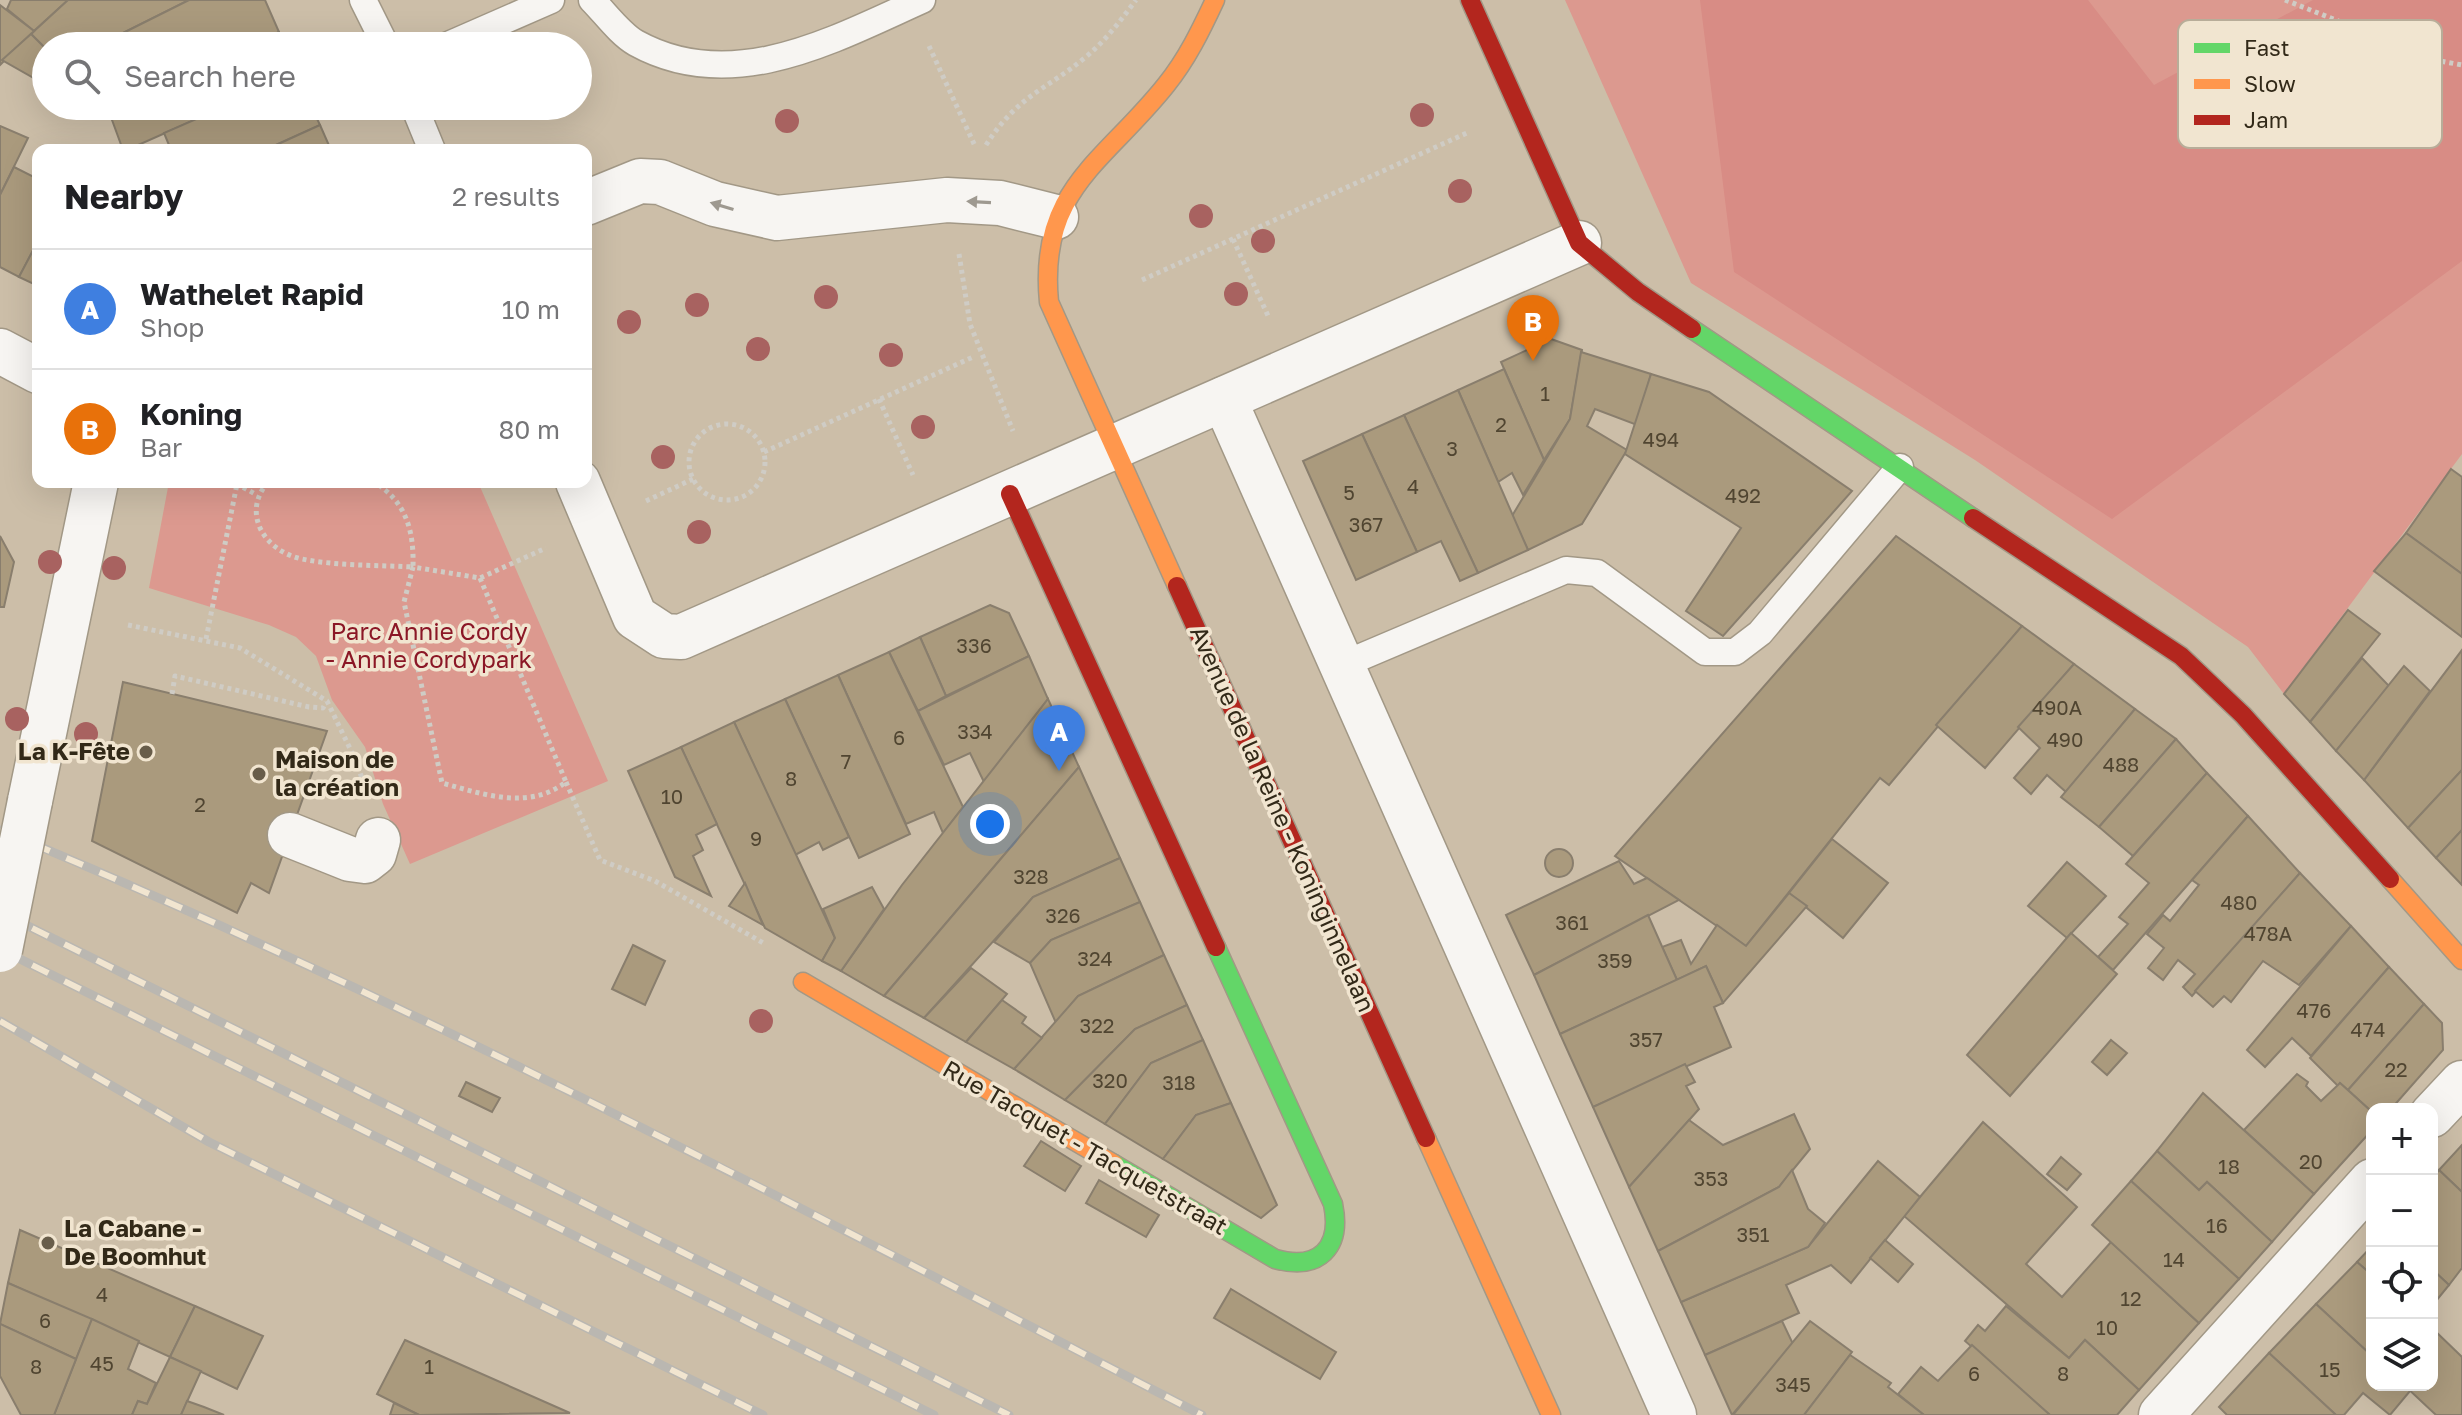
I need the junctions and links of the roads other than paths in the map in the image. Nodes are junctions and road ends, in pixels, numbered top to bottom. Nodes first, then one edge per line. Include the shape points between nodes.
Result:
1 (363, 0) edge
2 (551, 0) edge
3 (592, 0) edge
4 (922, 0) edge
5 (1215, 0) edge
6 (1470, 0) edge
7 (379, 32) edge
8 (478, 32) edge
9 (420, 120) edge
10 (430, 144) edge
11 (592, 201) edge
12 (1056, 217) junction
13 (1579, 243) junction
14 (0, 351) edge
15 (32, 368) edge
16 (1224, 399) junction
17 (1115, 447) junction
18 (1900, 467) junction
19 (95, 488) edge
20 (581, 488) edge
21 (1010, 494) junction
22 (1342, 665) junction
23 (290, 835) dead end
24 (378, 840) road end
25 (0, 950) edge
26 (2462, 960) edge
27 (803, 982) road end
28 (2462, 1083) edge
29 (2438, 1109) edge
30 (2366, 1188) edge
31 (1551, 1415) edge
32 (1674, 1415) edge
33 (2161, 1415) edge

1 - 7 lane
2 - 8 lane
3 - 4 lane via 634,42 679,59 723,66 803,52
5 - 12 street, Avenue de la Reine - Koninginnelaan via 1159,94 1092,162
6 - 13 street
9 - 10 lane
12 -> 11 street via 1000,203 947,200 777,218 715,204 660,182 640,181
12 - 17 street, Avenue de la Reine - Koninginnelaan via 1044,252 1049,302
13 - 16 street
13 - 18 street via 1638,292
14 - 15 street
16 - 17 street
16 - 22 street
17 - 21 street
17 - 31 street, Avenue de la Reine - Koninginnelaan
18 - 22 lane via 1760,633 1735,652 1705,652 1597,573 1581,568 1558,573
18 - 26 street via 2142,627 2214,684
19 - 25 street, bridge
20 - 21 street via 635,617 664,636 681,637
21 - 27 street, Rue Tacquet - Tacquetstraat via 1333,1204 1337,1230 1325,1255 1301,1265 1275,1259
22 - 32 street
23 - 24 street via 365,861
28 - 29 street
30 - 33 street

